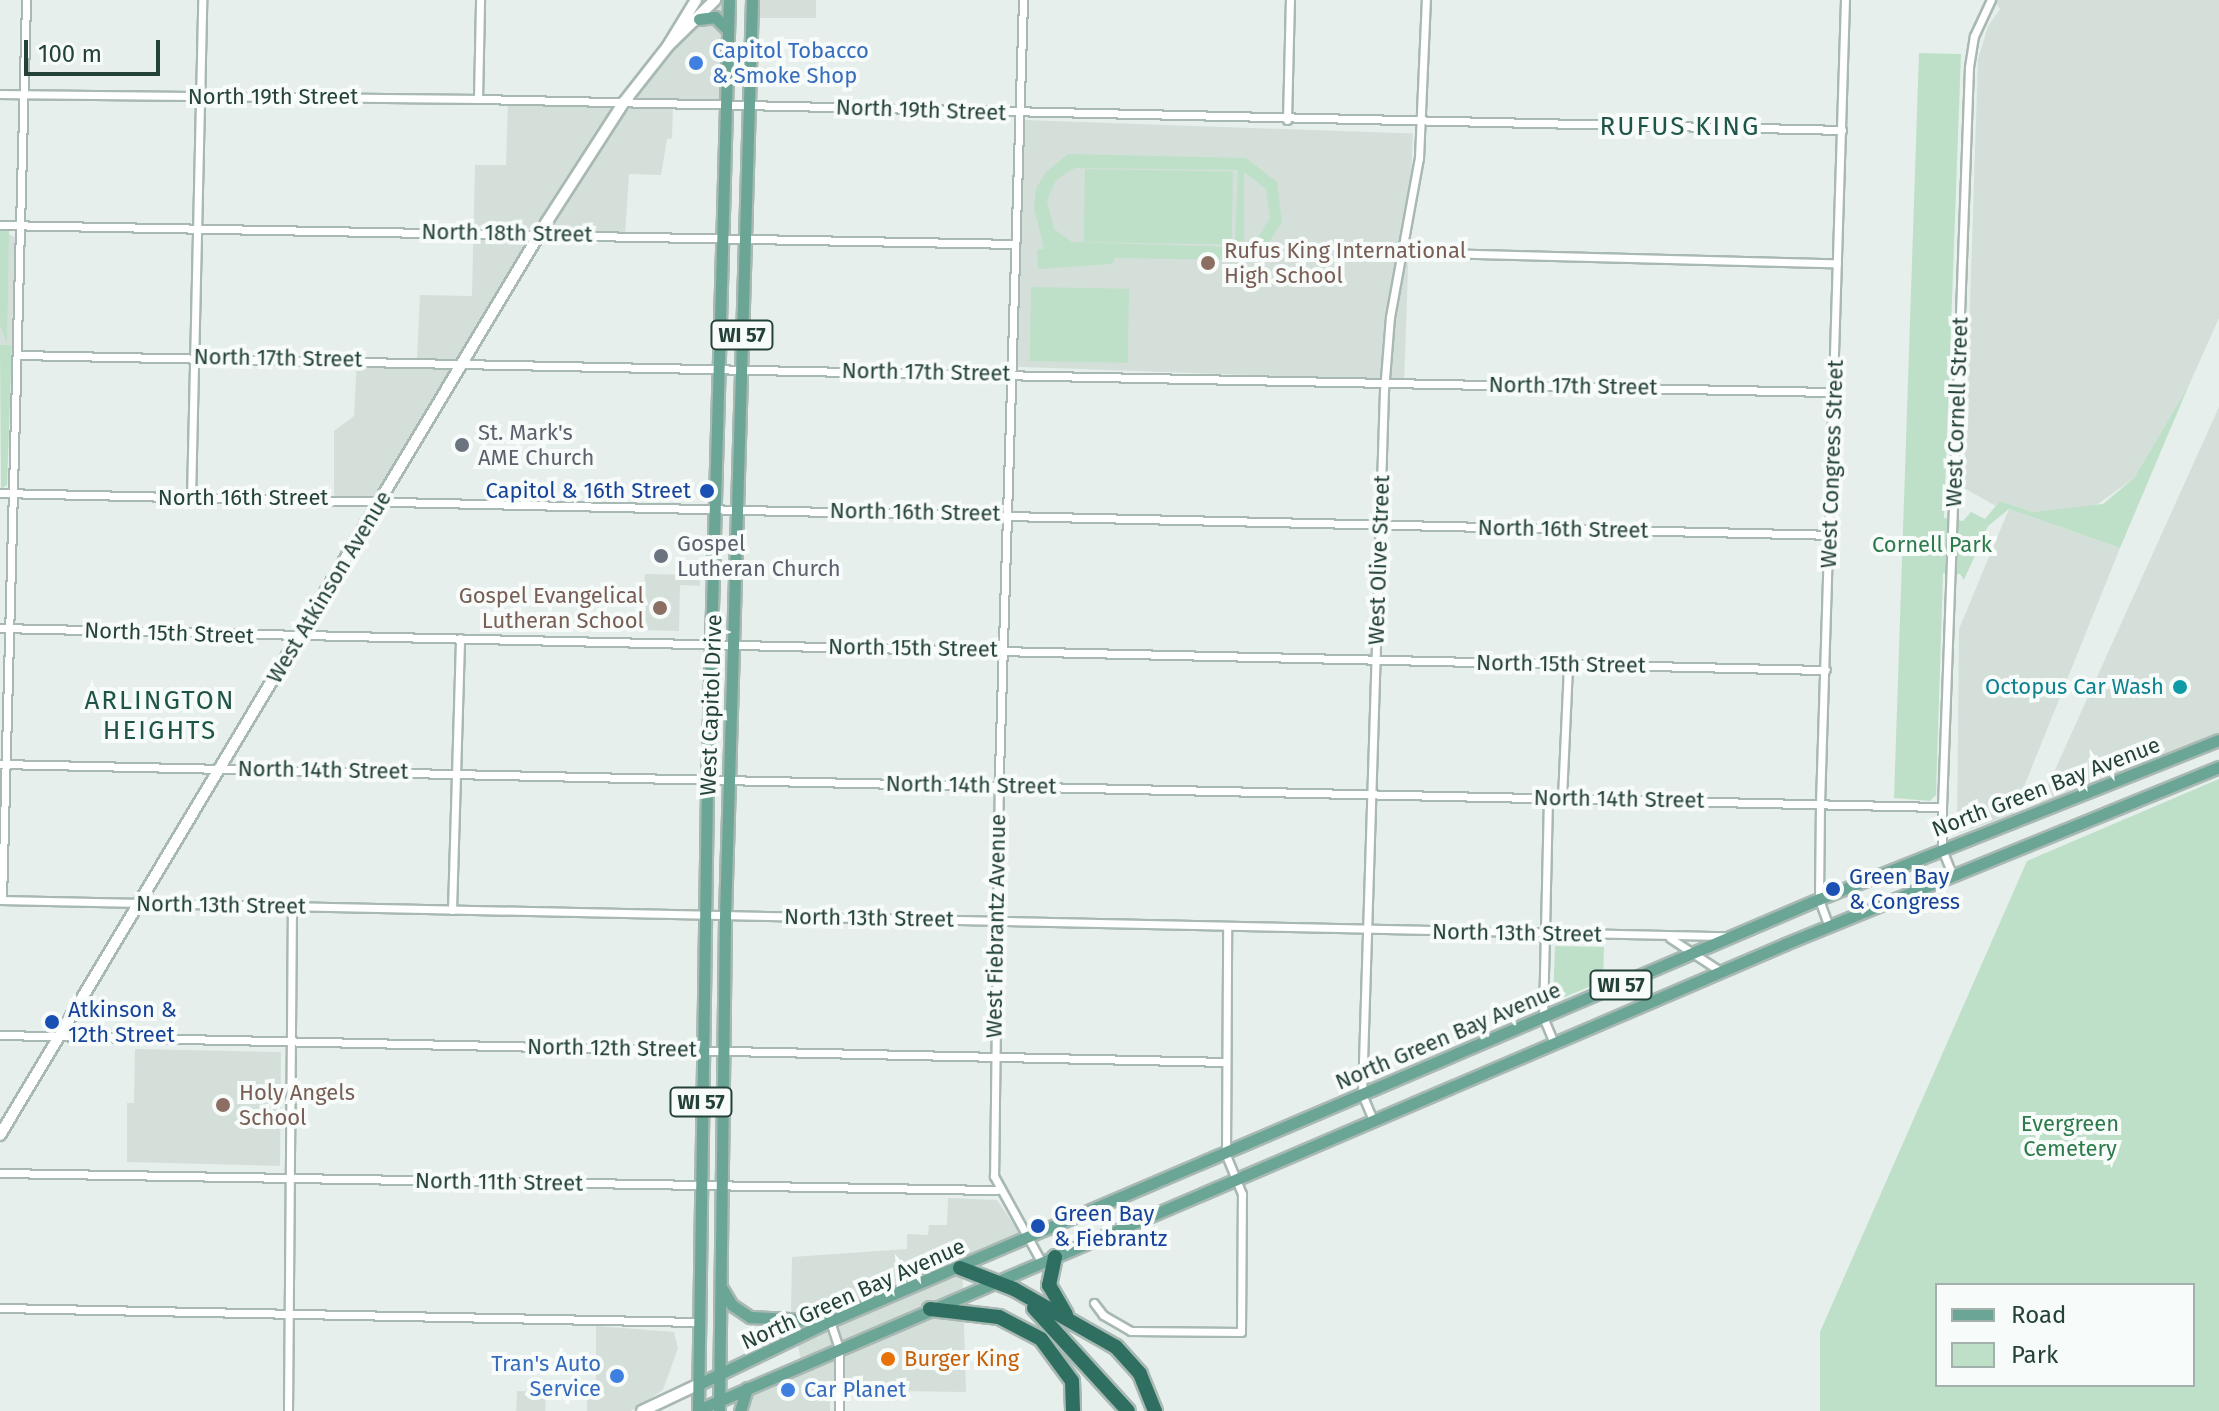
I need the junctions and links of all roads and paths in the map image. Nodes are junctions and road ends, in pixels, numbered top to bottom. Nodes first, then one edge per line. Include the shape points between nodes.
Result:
1 (26, 0) edge
2 (202, 0) edge
3 (480, 0) edge
4 (696, 0) edge
5 (715, 0) edge
6 (729, 0) edge
7 (752, 0) edge
8 (1023, 0) edge
9 (1290, 0) edge
10 (1426, 0) edge
11 (1845, 0) edge
12 (1986, 2) edge
13 (699, 19) junction
14 (728, 30) junction
15 (668, 46) junction
16 (0, 94) edge
17 (24, 95) junction
18 (200, 97) junction
19 (478, 99) junction
20 (624, 102) junction
21 (726, 104) junction
22 (749, 105) junction
23 (1019, 113) junction
24 (1287, 120) junction
25 (1422, 122) junction
26 (1842, 130) junction
27 (0, 225) edge
28 (21, 225) junction
29 (197, 227) junction
30 (540, 233) junction
31 (722, 238) junction
32 (745, 238) junction
33 (1014, 244) junction
34 (1404, 252) junction
35 (1837, 263) junction
36 (18, 355) junction
37 (194, 357) junction
38 (465, 361) junction
39 (719, 368) junction
40 (742, 368) junction
41 (1011, 373) junction
42 (1385, 382) junction
43 (1833, 392) junction
44 (0, 493) edge
45 (13, 494) junction
46 (191, 498) junction
47 (381, 500) junction
48 (715, 508) junction
49 (737, 508) junction
50 (1006, 514) junction
51 (1380, 524) junction
52 (1830, 535) junction
53 (4, 628) edge
54 (301, 636) junction
55 (460, 638) junction
56 (711, 643) junction
57 (733, 644) junction
58 (1003, 650) junction
59 (1376, 660) junction
60 (1568, 664) junction
61 (1826, 670) junction
62 (2219, 740) edge
63 (2, 764) edge
64 (2219, 767) edge
65 (222, 768) junction
66 (456, 773) junction
67 (707, 777) junction
68 (729, 778) junction
69 (999, 785) junction
70 (1372, 794) junction
71 (1548, 798) junction
72 (1562, 798) junction
73 (1820, 804) junction
74 (1942, 807) junction
75 (1942, 849) junction
76 (1952, 874) junction
77 (1819, 899) junction
78 (1, 900) edge
79 (138, 903) junction
80 (292, 906) junction
81 (452, 910) junction
82 (704, 915) junction
83 (725, 916) junction
84 (995, 921) junction
85 (1227, 927) junction
86 (1829, 927) junction
87 (1367, 930) junction
88 (1543, 934) junction
89 (1660, 936) junction
90 (1739, 936) junction
91 (1692, 955) junction
92 (1720, 971) junction
93 (1543, 1017) junction
94 (0, 1035) edge
95 (60, 1035) junction
96 (290, 1042) junction
97 (1554, 1043) junction
98 (701, 1050) junction
99 (722, 1050) junction
100 (994, 1058) junction
101 (1225, 1062) junction
102 (1362, 1094) junction
103 (1373, 1120) junction
104 (0, 1135) edge
105 (1226, 1155) junction
106 (0, 1173) edge
107 (288, 1178) junction
108 (1238, 1178) junction
109 (701, 1187) junction
110 (720, 1187) junction
111 (997, 1190) junction
112 (1027, 1238) junction
113 (1048, 1260) junction
114 (960, 1268) junction
115 (999, 1284) junction
116 (720, 1286) junction
117 (1094, 1303) dead end
118 (0, 1308) edge
119 (930, 1309) junction
120 (289, 1311) junction
121 (830, 1321) junction
122 (700, 1322) junction
123 (1075, 1323) junction
124 (839, 1348) junction
125 (719, 1375) junction
126 (699, 1384) junction
127 (747, 1388) junction
128 (719, 1406) edge
129 (288, 1411) edge
130 (642, 1411) edge
131 (697, 1411) edge
132 (740, 1411) edge
133 (839, 1411) edge
134 (1073, 1411) edge
135 (1128, 1411) edge
136 (1155, 1411) edge

1 - 17 street
2 - 18 street
3 - 19 street
4 - 15 street, West Atkinson Avenue
5 - 13 street, West Atkinson Avenue
6 - 14 main road, West Capitol Drive / WI 57
7 - 22 main road, West Capitol Drive / WI 57
8 - 23 street, West Fiebrantz Avenue
9 - 24 street
10 - 25 street, West Olive Street
11 - 26 street, West Congress Street
12 - 74 street, West Cornell Street via 1969,67
13 - 14 main road via 715,17
13 - 15 street, West Atkinson Avenue
14 - 21 main road, West Capitol Drive / WI 57
15 - 20 street, West Atkinson Avenue
16 - 17 street, North 19th Street
17 - 18 street, North 19th Street
17 - 28 street
18 - 19 street, North 19th Street
18 - 29 street
19 - 20 street, North 19th Street
20 - 21 street, North 19th Street
20 - 30 street, West Atkinson Avenue
21 - 22 street, North 19th Street
21 - 31 main road, West Capitol Drive / WI 57
22 - 23 street, North 19th Street
22 - 32 main road, West Capitol Drive / WI 57
23 - 24 street, North 19th Street
23 - 33 street, West Fiebrantz Avenue
24 - 25 street, North 19th Street
25 - 26 street, North 19th Street
25 - 34 street, West Olive Street
26 - 35 street, West Congress Street
27 - 28 street, North 18th Street
28 - 29 street, North 18th Street
28 - 36 street
29 - 30 street, North 18th Street
29 - 37 street
30 - 31 street, North 18th Street
30 - 38 street, West Atkinson Avenue
31 - 32 street, North 18th Street
31 - 39 main road, West Capitol Drive / WI 57
32 - 33 street, North 18th Street
32 - 40 main road, West Capitol Drive / WI 57
33 - 41 street, West Fiebrantz Avenue
34 - 35 street
34 - 42 street, West Olive Street
35 - 43 street, West Congress Street
36 - 37 street, North 17th Street
36 - 45 street
37 - 38 street, North 17th Street
37 - 46 street
38 - 39 street, North 17th Street
38 - 47 street, West Atkinson Avenue
39 - 40 street, North 17th Street
39 - 48 main road, West Capitol Drive / WI 57
40 - 41 street, North 17th Street
40 - 49 main road, West Capitol Drive / WI 57
41 - 42 street, North 17th Street
41 - 50 street, West Fiebrantz Avenue
42 - 43 street, North 17th Street
42 - 51 street, West Olive Street
43 - 52 street, West Congress Street
44 - 45 street, North 16th Street
45 - 46 street, North 16th Street
45 - 53 street
46 - 47 street, North 16th Street
47 - 48 street, North 16th Street
47 - 54 street, West Atkinson Avenue
48 - 49 street, North 16th Street
48 - 56 main road, West Capitol Drive / WI 57
49 - 50 street, North 16th Street
49 - 57 main road, West Capitol Drive / WI 57
50 - 51 street, North 16th Street
50 - 58 street, West Fiebrantz Avenue
51 - 52 street, North 16th Street
51 - 59 street, West Olive Street
52 - 61 street, West Congress Street
53 - 54 street, North 15th Street
53 - 63 street
54 - 55 street, North 15th Street
54 - 65 street, West Atkinson Avenue
55 - 56 street, North 15th Street
55 - 66 street
56 - 57 street, North 15th Street
56 - 67 main road, West Capitol Drive / WI 57
57 - 58 street, North 15th Street
57 - 68 main road, West Capitol Drive / WI 57
58 - 59 street, North 15th Street
58 - 69 street, West Fiebrantz Avenue
59 - 60 street, North 15th Street
59 - 70 street, West Olive Street
60 - 61 street, North 15th Street
60 - 72 street
61 - 73 street, West Congress Street
62 - 75 main road, North Green Bay Avenue / WI 57
63 - 65 street, North 14th Street
63 - 78 street
64 - 76 main road, North Green Bay Avenue / WI 57
65 - 66 street, North 14th Street
65 - 79 street, West Atkinson Avenue
66 - 67 street, North 14th Street
66 - 81 street
67 - 68 street, North 14th Street
67 - 82 main road, West Capitol Drive / WI 57
68 - 69 street, North 14th Street
68 - 83 main road, West Capitol Drive / WI 57
69 - 70 street, North 14th Street
69 - 84 street, West Fiebrantz Avenue
70 - 71 street, North 14th Street
70 - 87 street, West Olive Street
71 - 72 street, North 14th Street
71 - 88 street
72 - 73 street, North 14th Street
73 - 74 street, North 14th Street
73 - 77 street, West Congress Street
74 - 75 street, West Cornell Street
75 - 76 street, West Cornell Street
75 - 77 main road, North Green Bay Avenue / WI 57
76 - 86 main road, North Green Bay Avenue / WI 57
77 - 86 street, West Congress Street
77 - 90 main road, North Green Bay Avenue / WI 57
78 - 79 street, North 13th Street
79 - 80 street, North 13th Street
79 - 95 street, West Atkinson Avenue
80 - 81 street, North 13th Street
80 - 96 street
81 - 82 street, North 13th Street
82 - 83 street, North 13th Street
82 - 98 main road, West Capitol Drive / WI 57
83 - 84 street, North 13th Street
83 - 99 main road, West Capitol Drive / WI 57
84 - 85 street, North 13th Street
84 - 100 street, West Fiebrantz Avenue
85 - 87 street, North 13th Street
85 - 101 street
86 - 92 main road, North Green Bay Avenue / WI 57
87 - 88 street, North 13th Street
87 - 102 street, West Olive Street
88 - 89 street, North 13th Street
88 - 93 street
89 - 90 street, North 13th Street
89 - 91 street via 1677,940
90 - 91 main road, North Green Bay Avenue / WI 57
91 - 92 street
91 - 93 main road, North Green Bay Avenue / WI 57
92 - 97 main road, North Green Bay Avenue / WI 57
93 - 97 street
93 - 102 main road, North Green Bay Avenue / WI 57
94 - 95 street, North 12th Street
95 - 96 street, North 12th Street
95 - 104 street, West Atkinson Avenue
96 - 98 street, North 12th Street
96 - 107 street
97 - 103 main road, North Green Bay Avenue / WI 57
98 - 99 street, North 12th Street
98 - 109 main road, West Capitol Drive / WI 57
99 - 100 street, North 12th Street
99 - 110 main road, West Capitol Drive / WI 57
100 - 101 street, North 12th Street
100 - 111 street, West Fiebrantz Avenue
101 - 105 street
102 - 103 street, West Olive Street
102 - 105 main road, North Green Bay Avenue / WI 57
103 - 108 main road, North Green Bay Avenue / WI 57
105 - 108 street
105 - 112 main road, North Green Bay Avenue / WI 57
106 - 107 street, North 11th Street
107 - 109 street, North 11th Street
107 - 120 street
108 - 113 main road, North Green Bay Avenue / WI 57
108 - 117 street via 1241,1332 1131,1331 1103,1315
109 - 110 street, North 11th Street
109 - 122 main road, West Capitol Drive / WI 57
110 - 111 street, North 11th Street
110 - 116 main road, West Capitol Drive / WI 57
111 - 112 street
112 - 113 street
112 - 114 main road, North Green Bay Avenue / WI 57
113 - 115 main road, North Green Bay Avenue / WI 57
113 - 123 highway via 1049,1285
114 - 115 highway
114 - 121 main road, North Green Bay Avenue / WI 57
115 - 119 main road, North Green Bay Avenue / WI 57
115 - 123 highway
115 - 135 highway via 1047,1318
116 - 121 main road, WI 57 via 732,1305 750,1317
116 - 125 main road, West Capitol Drive
118 - 120 street
119 - 124 main road, North Green Bay Avenue / WI 57
119 - 134 highway via 999,1317 1041,1339 1065,1366
120 - 122 street
120 - 129 street
121 - 124 street
121 - 125 main road, North Green Bay Avenue
122 - 126 main road, West Capitol Drive / WI 57
123 - 136 highway via 1128,1358
124 - 127 main road, North Green Bay Avenue / WI 57
124 - 133 street
125 - 126 main road, North Green Bay Avenue
125 - 128 main road, West Capitol Drive
126 - 130 street
126 - 131 main road, West Capitol Drive / WI 57
127 - 128 main road, North Green Bay Avenue / WI 57
127 - 132 main road
128 - 131 main road, North Green Bay Avenue / WI 57

